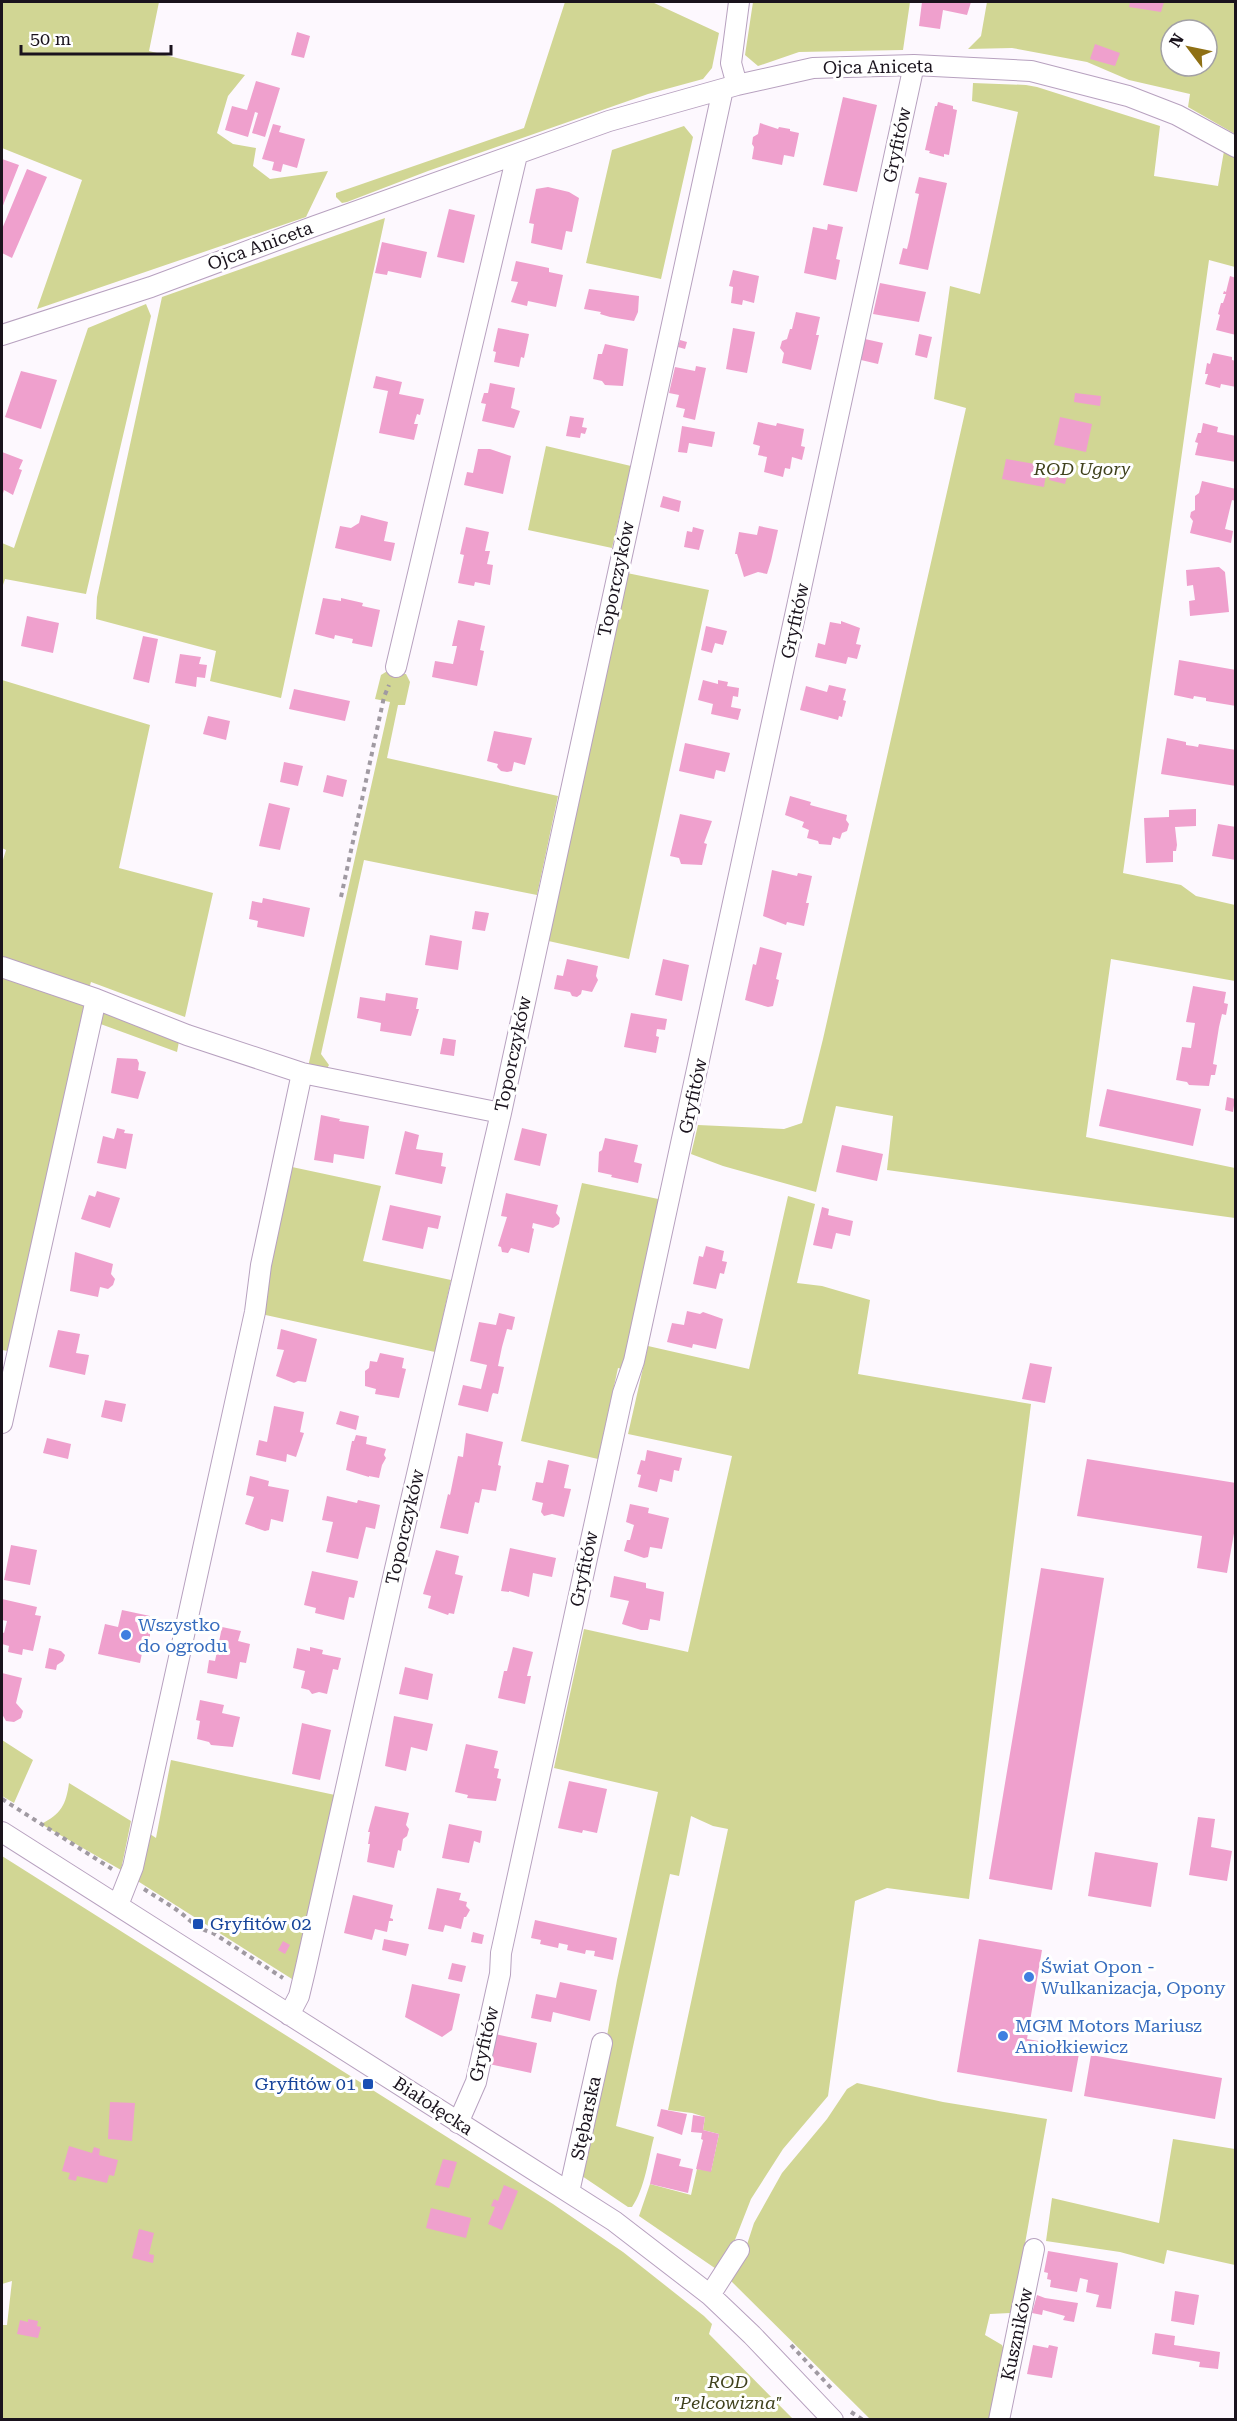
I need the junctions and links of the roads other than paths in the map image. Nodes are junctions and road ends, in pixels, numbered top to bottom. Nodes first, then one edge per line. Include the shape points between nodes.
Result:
1 (739, 2) edge
2 (914, 65) junction
3 (730, 87) junction
4 (1236, 147) edge
5 (517, 155) junction
6 (2, 335) edge
7 (396, 667) dead end
8 (2, 967) edge
9 (96, 999) junction
10 (302, 1073) junction
11 (501, 1113) junction
12 (2, 1423) edge
13 (2, 1832) edge
14 (118, 1905) junction
15 (289, 2015) junction
16 (602, 2043) dead end
17 (459, 2123) junction
18 (569, 2192) junction
19 (1034, 2249) dead end
20 (739, 2250) dead end
21 (710, 2295) junction
22 (824, 2416) edge
23 (999, 2420) edge

1 - 3 street
2 - 3 street, Ojca Aniceta via 813,68
2 - 4 street, Ojca Aniceta via 1031,70 1128,96 1177,115
2 - 17 street, Gryfitów via 679,1157 510,1907 500,1974 476,2082
3 - 5 street, Ojca Aniceta via 609,121
3 - 11 street, Toporczyków
5 - 6 street, Ojca Aniceta via 151,287
5 - 7 street
8 - 9 street
9 - 10 street via 187,1035
9 - 12 street
10 - 11 street
10 - 14 street via 261,1265 255,1312 128,1880
11 - 15 street, Toporczyków via 299,1996
13 - 14 street, Białołęcka
14 - 15 street, Białołęcka
15 - 17 street, Białołęcka
16 - 18 street, Stębarska
17 - 18 street, Białołęcka
18 - 21 street, Białołęcka via 614,2221
19 - 23 street, Kuszników
20 - 21 street
21 - 22 street, Białołęcka

